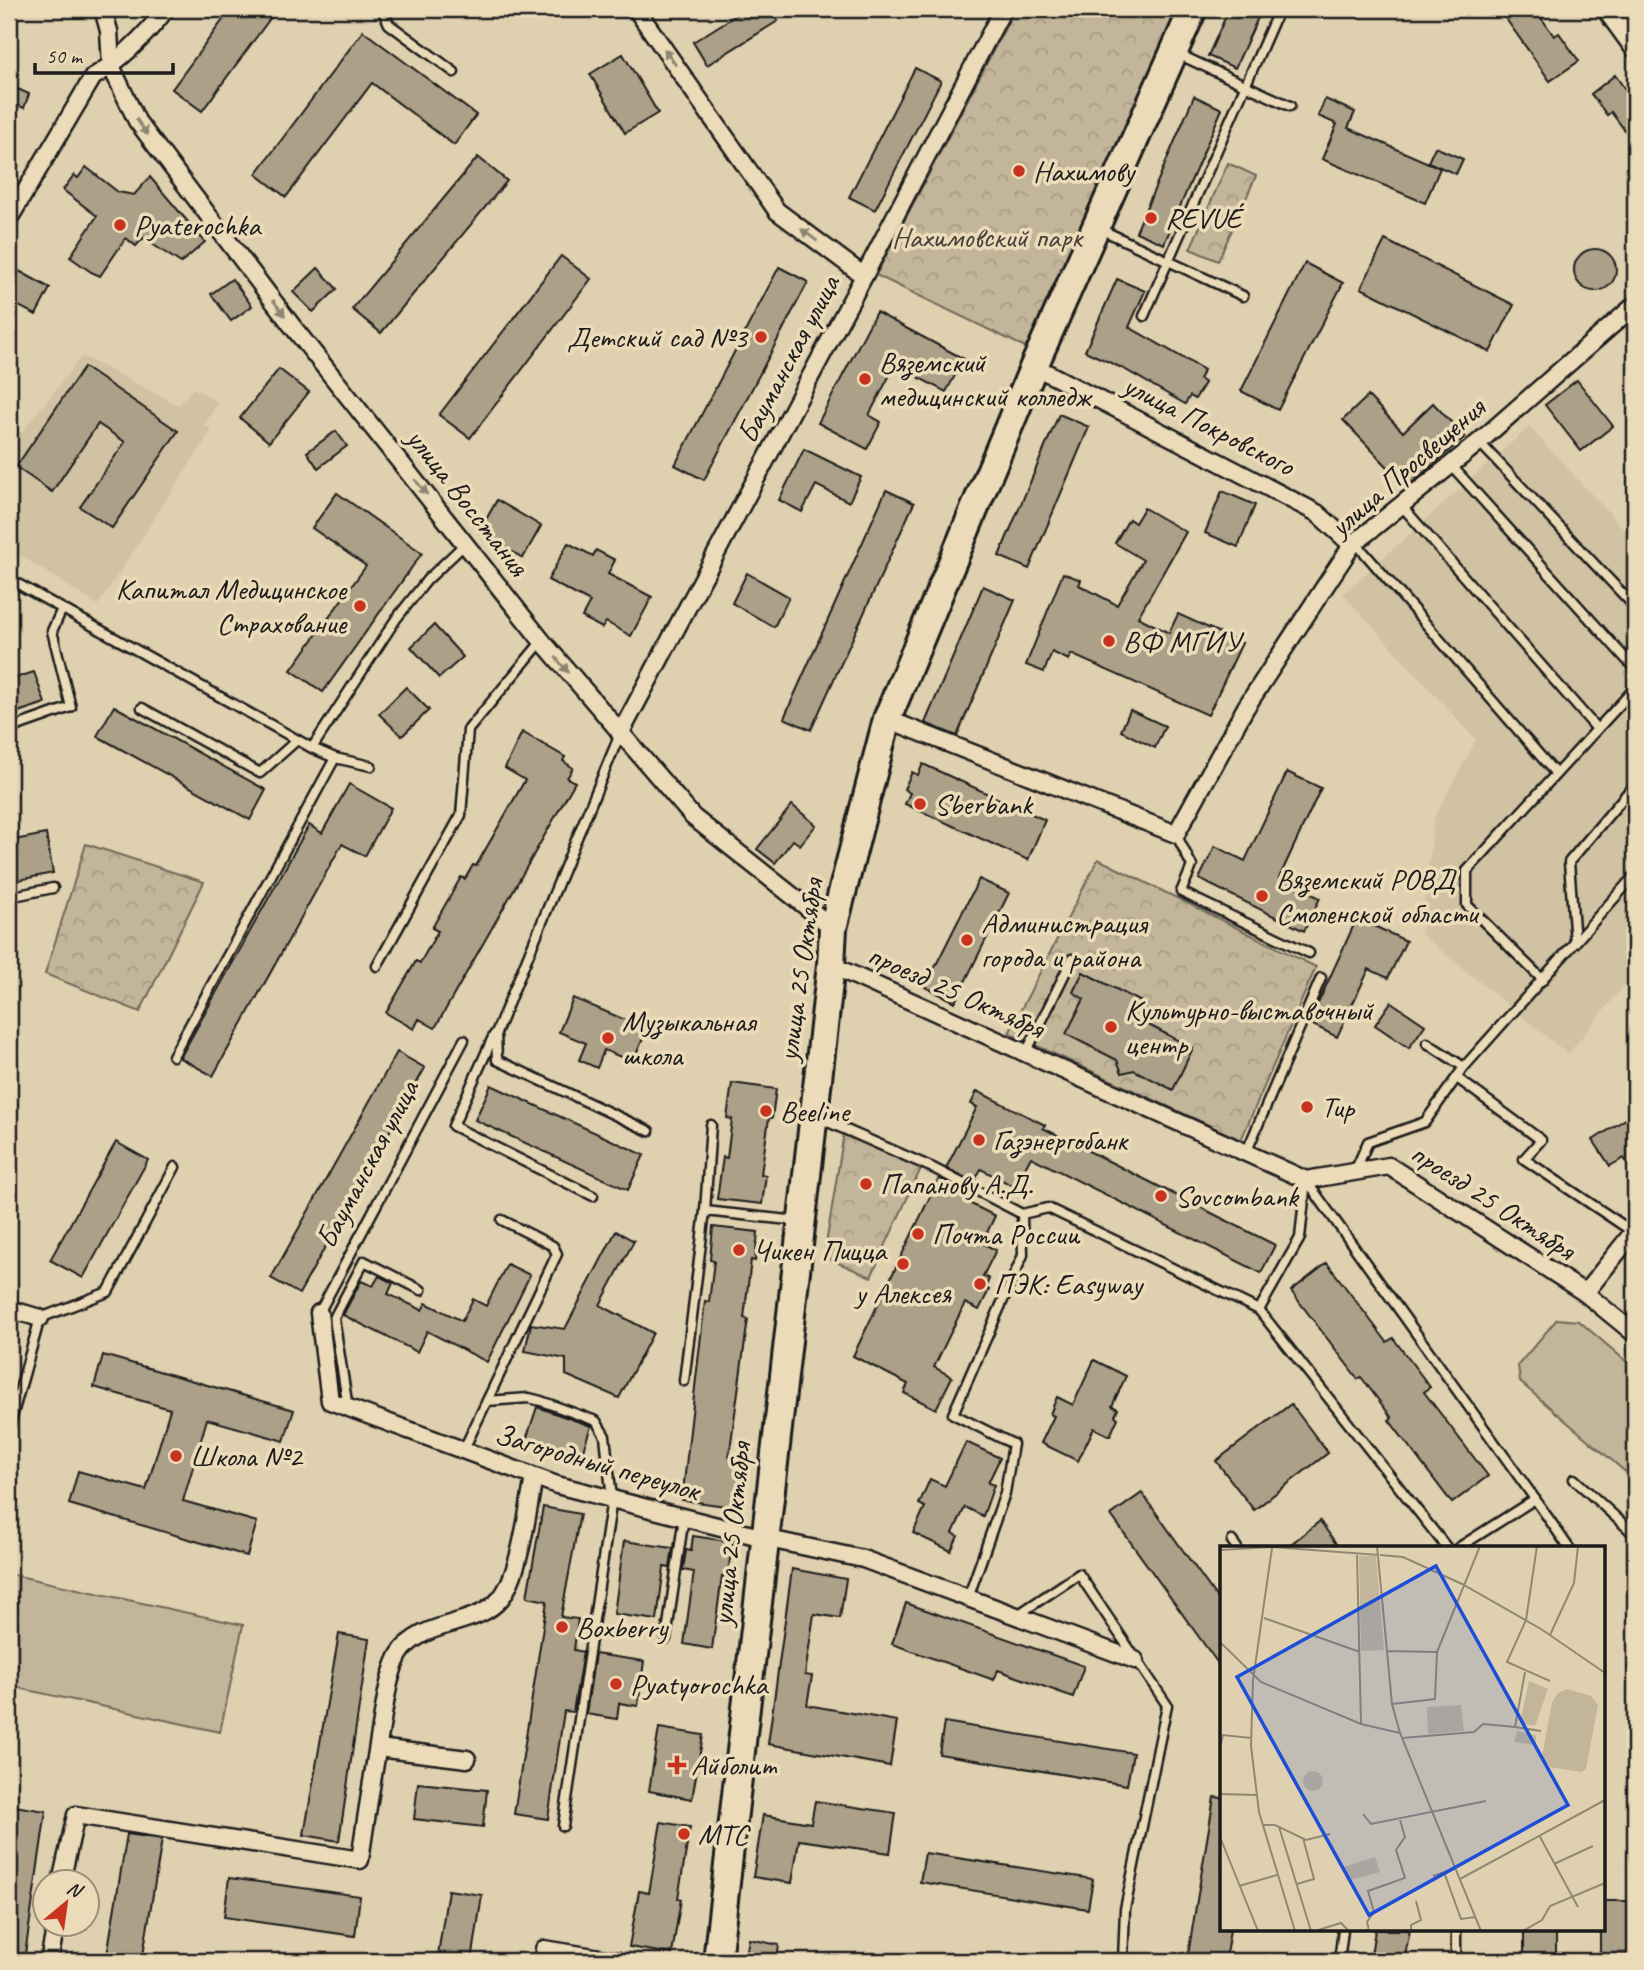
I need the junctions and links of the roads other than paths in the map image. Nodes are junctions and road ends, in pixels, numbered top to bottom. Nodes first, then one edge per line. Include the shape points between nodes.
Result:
1 (103, 9) edge
2 (166, 9) edge
3 (382, 9) edge
4 (636, 9) edge
5 (1003, 9) edge
6 (1193, 9) edge
7 (1279, 9) edge
8 (1608, 9) edge
9 (1635, 46) edge
10 (1174, 52) junction
11 (111, 66) junction
12 (454, 72) dead end
13 (1245, 85) junction
14 (1290, 106) dead end
15 (9, 219) edge
16 (1096, 228) junction
17 (1168, 261) junction
18 (864, 276) junction
19 (1243, 296) dead end
20 (1635, 305) edge
21 (1144, 316) dead end
22 (1034, 366) junction
23 (1479, 442) junction
24 (1451, 465) junction
25 (1401, 505) junction
26 (466, 543) junction
27 (1353, 544) junction
28 (9, 579) edge
29 (1635, 607) edge
30 (62, 609) junction
31 (542, 640) junction
32 (1635, 669) edge
33 (1635, 688) edge
34 (142, 708) dead end
35 (887, 719) junction
36 (9, 729) edge
37 (1597, 729) junction
38 (620, 734) junction
39 (297, 740) junction
40 (312, 748) junction
41 (335, 758) junction
42 (371, 766) dead end
43 (1556, 774) junction
44 (1635, 784) edge
45 (1176, 834) junction
46 (1635, 875) edge
47 (53, 888) dead end
48 (9, 897) edge
49 (833, 928) junction
50 (1575, 943) junction
51 (1309, 953) dead end
52 (1072, 959) dead end
53 (831, 965) junction
54 (377, 966) dead end
55 (1321, 978) dead end
56 (1543, 980) junction
57 (496, 1033) junction
58 (464, 1040) dead end
59 (1427, 1044) dead end
60 (1026, 1053) junction
61 (173, 1056) dead end
62 (1464, 1067) junction
63 (1457, 1078) junction
64 (813, 1115) junction
65 (711, 1125) dead end
66 (649, 1131) dead end
67 (1246, 1153) junction
68 (175, 1167) dead end
69 (1354, 1171) junction
70 (1306, 1180) junction
71 (593, 1196) dead end
72 (705, 1211) junction
73 (1022, 1214) junction
74 (502, 1220) dead end
75 (801, 1221) junction
76 (1634, 1231) edge
77 (421, 1290) dead end
78 (1585, 1293) junction
79 (9, 1309) edge
80 (1259, 1310) junction
81 (319, 1313) joint
82 (40, 1318) junction
83 (1635, 1334) edge
84 (684, 1381) dead end
85 (487, 1401) junction
86 (348, 1408) junction
87 (9, 1428) edge
88 (463, 1451) junction
89 (534, 1477) junction
90 (1574, 1479) dead end
91 (612, 1499) junction
92 (1535, 1499) junction
93 (684, 1517) junction
94 (1635, 1529) edge
95 (764, 1538) junction
96 (1445, 1546) edge
97 (1461, 1546) edge
98 (1568, 1546) edge
99 (968, 1598) junction
100 (1016, 1616) junction
101 (666, 1639) dead end
102 (1135, 1660) junction
103 (378, 1748) junction
104 (467, 1759) dead end
105 (563, 1826) dead end
106 (64, 1868) edge
107 (1343, 1932) edge
108 (1457, 1932) edge
109 (53, 1938) edge
110 (544, 1949) dead end
111 (49, 1961) edge
112 (619, 1961) edge
113 (717, 1961) edge
114 (1123, 1961) edge
115 (1339, 1961) edge
116 (1456, 1961) edge

1 - 11 street
2 - 11 street via 146,36
3 - 12 lane via 388,24
18 -> 4 street via 777,211
5 - 18 street, Бауманская улица
6 - 10 main road, улица 25 Октября
7 - 13 lane
8 - 9 street
10 - 13 lane
10 - 16 main road, улица 25 Октября
11 - 15 street via 93,77
11 -> 26 street, улица Восстания via 137,121 293,327
13 - 14 lane
13 - 17 lane
16 - 17 lane
16 - 22 main road, улица 25 Октября
17 - 19 lane
17 - 21 lane
18 - 38 street, Бауманская улица
20 - 23 street, улица Просвещения
22 - 27 street, улица Покровского via 1317,513
22 - 35 main road, улица 25 Октября
23 - 24 street, улица Просвещения
23 - 29 lane
24 - 25 street, улица Просвещения
24 - 32 lane
25 - 27 street, улица Просвещения
25 - 37 lane
26 - 31 street, улица Восстания
26 - 40 lane via 427,580 396,620
27 - 43 lane
27 - 45 street, улица Просвещения via 1246,708
28 - 30 lane
30 - 36 lane via 52,631 71,707
30 - 39 lane
31 -> 38 street, улица Восстания
31 - 54 lane via 468,730 461,815
33 - 37 lane
34 - 39 lane via 260,773
35 - 45 street
35 - 49 main road, улица 25 Октября
37 - 43 lane
38 - 49 street, улица Восстания via 693,817
38 - 57 lane
39 - 40 lane
40 - 41 lane
41 - 42 lane
41 - 61 lane
43 - 56 lane via 1467,871 1467,905
44 - 50 lane via 1569,862
45 - 51 lane via 1192,866 1181,892
46 - 50 lane
47 - 48 lane
49 - 53 main road, улица 25 Октября
50 - 56 lane
52 - 60 lane
53 - 60 street, проезд 25 Октября
53 - 64 main road, улица 25 Октября
55 - 67 lane
56 - 62 lane
57 - 66 lane via 497,1060
57 - 71 lane via 453,1126
58 - 81 lane, Бауманская улица
59 - 62 lane
60 - 67 street, проезд 25 Октября
62 - 63 lane
63 - 69 lane via 1425,1122 1368,1143
63 - 76 lane via 1541,1140 1524,1159
64 - 73 lane
64 - 75 main road, улица 25 Октября
65 - 72 lane
67 - 70 street, проезд 25 Октября
68 - 82 lane via 108,1292
69 - 70 street, проезд 25 Октября
69 - 78 street, проезд 25 Октября via 1390,1166
70 - 80 lane via 1300,1238
70 - 92 lane
72 - 75 lane
72 - 84 lane
73 - 80 lane via 1048,1208
73 - 99 lane via 1023,1255 953,1414 1013,1444 1005,1493
74 - 85 lane via 553,1246 558,1254
75 - 95 main road, улица 25 Октября
76 - 78 street, проезд 25 Октября
77 - 86 lane via 364,1261 334,1318
78 - 83 street
79 - 82 street
80 - 96 lane
81 - 86 street, Загородный переулок via 330,1402
82 - 87 lane
85 - 88 lane
85 - 91 lane via 529,1398 596,1421 605,1436
86 - 88 street, Загородный переулок
88 - 89 street, Загородный переулок
89 - 91 street, Загородный переулок
89 - 103 street via 509,1586 489,1608 435,1628 400,1654
90 - 94 lane via 1633,1533
91 - 93 street, Загородный переулок
91 - 105 lane
92 - 97 lane
92 - 98 lane
93 - 95 street, Загородный переулок
93 - 101 lane
95 - 99 street, Загородный переулок via 863,1559
95 - 113 main road, улица 25 Октября
99 - 100 street, Загородный переулок
100 - 102 street, Загородный переулок
100 - 102 lane via 1079,1574
102 - 114 lane via 1167,1704 1125,1909
103 - 104 street
103 - 106 street via 360,1860 76,1815
107 - 115 lane
108 - 116 lane
109 - 111 street
110 - 112 street

